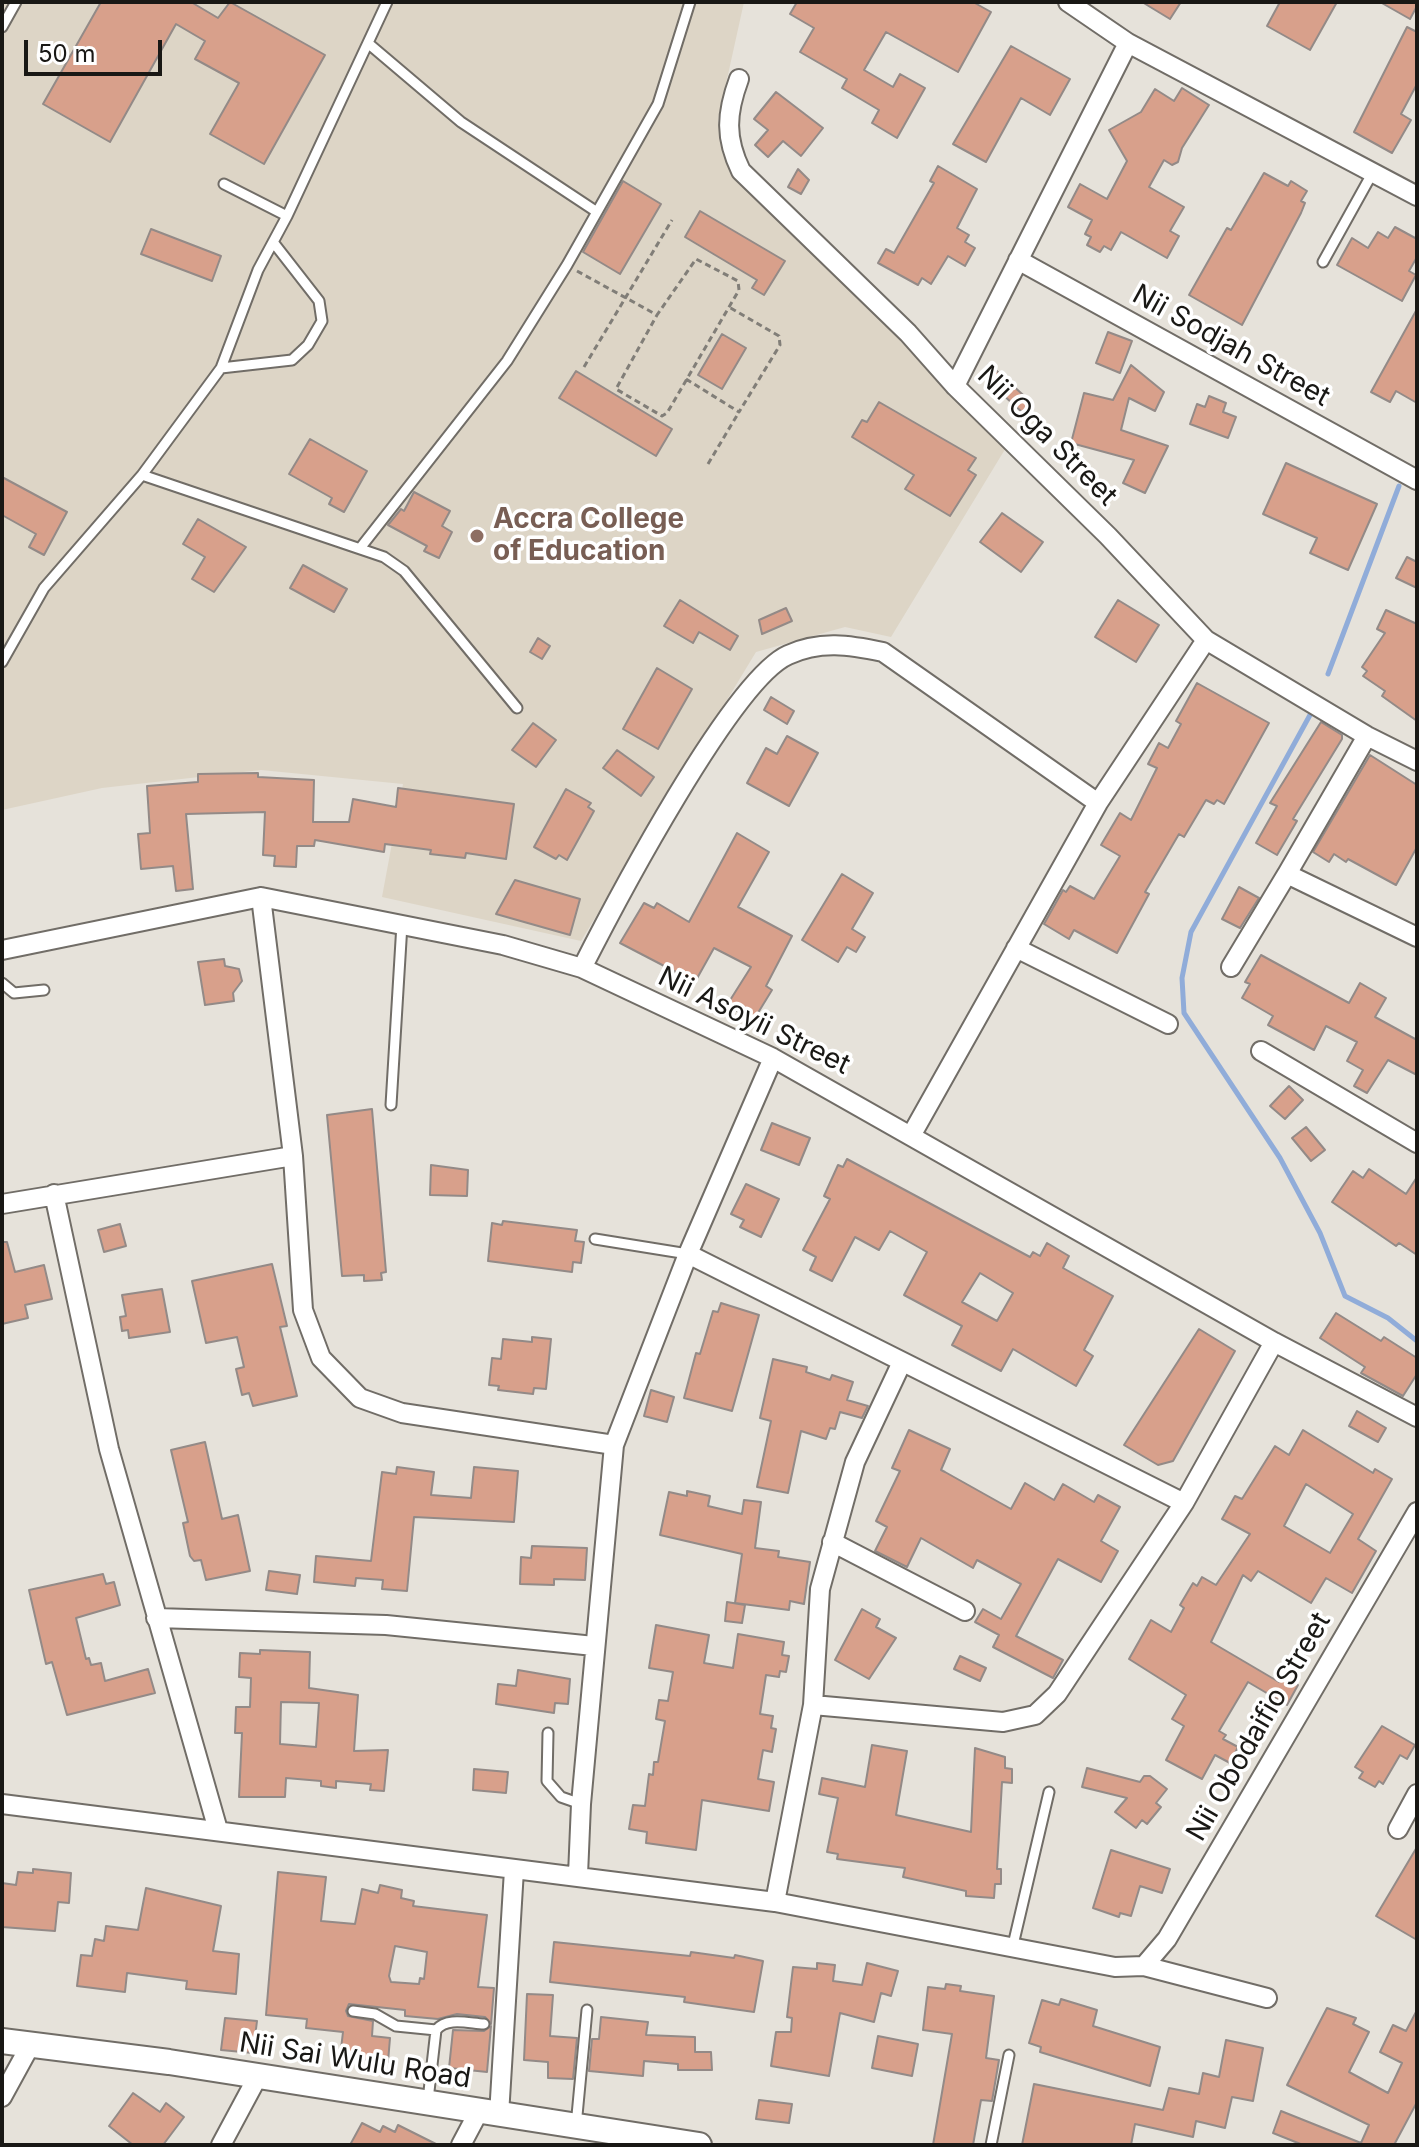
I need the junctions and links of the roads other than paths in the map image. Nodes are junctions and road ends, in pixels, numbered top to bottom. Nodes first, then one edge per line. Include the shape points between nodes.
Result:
1 (16, 2) edge
2 (387, 2) edge
3 (690, 2) edge
4 (1068, 2) edge
5 (2, 27) edge
6 (1128, 43) junction
7 (369, 44) junction
8 (739, 79) dead end
9 (1373, 172) junction
10 (224, 184) dead end
11 (1417, 196) edge
12 (597, 212) junction
13 (287, 216) junction
14 (273, 242) junction
15 (1018, 260) junction
16 (1323, 262) dead end
17 (221, 368) junction
18 (955, 386) junction
19 (142, 475) junction
20 (1417, 480) edge
21 (361, 547) junction
22 (1206, 640) junction
23 (2, 662) edge
24 (517, 708) dead end
25 (1367, 736) junction
26 (1417, 761) edge
27 (1098, 803) junction
28 (1287, 874) junction
29 (261, 897) junction
30 (402, 924) junction
31 (1417, 937) edge
32 (1016, 948) junction
33 (2, 950) edge
34 (1231, 967) dead end
35 (582, 968) junction
36 (2, 983) edge
37 (44, 990) dead end
38 (1168, 1024) dead end
39 (1261, 1051) dead end
40 (773, 1058) junction
41 (391, 1105) dead end
42 (912, 1134) junction
43 (1417, 1143) edge
44 (293, 1156) junction
45 (54, 1194) junction
46 (2, 1204) edge
47 (595, 1239) dead end
48 (688, 1254) junction
49 (1274, 1342) junction
50 (902, 1362) junction
51 (1417, 1417) edge
52 (614, 1445) junction
53 (1184, 1503) junction
54 (1417, 1512) edge
55 (832, 1542) junction
56 (965, 1611) dead end
57 (156, 1618) junction
58 (594, 1646) junction
59 (813, 1705) junction
60 (548, 1733) dead end
61 (1049, 1792) dead end
62 (1417, 1794) edge
63 (2, 1804) edge
64 (581, 1804) junction
65 (1398, 1829) dead end
66 (218, 1830) junction
67 (514, 1870) junction
68 (578, 1875) junction
69 (775, 1902) junction
70 (1013, 1945) junction
71 (1144, 1966) junction
72 (1267, 1998) dead end
73 (587, 2010) dead end
74 (353, 2011) dead end
75 (484, 2024) dead end
76 (436, 2030) junction
77 (2, 2041) edge
78 (31, 2044) junction
79 (1009, 2055) dead end
80 (258, 2076) junction
81 (2, 2097) edge
82 (428, 2103) junction
83 (489, 2113) junction
84 (576, 2126) junction
85 (656, 2142) edge
86 (221, 2145) edge
87 (461, 2145) edge
88 (699, 2145) edge
89 (991, 2145) edge

1 - 5 lane
2 - 7 lane
3 - 12 lane via 658,104
4 - 6 street
6 - 9 street
6 - 15 street
7 - 12 lane via 461,122
7 - 13 lane
8 - 18 street, Nii Oga Street via 727,120 729,145 741,171 908,333
9 - 11 street
9 - 16 lane
10 - 13 lane
12 - 21 lane via 507,361
13 - 14 lane
14 - 17 lane
14 - 17 lane via 319,301 322,321 292,360
15 - 18 street
15 - 20 street, Nii Sodjah Street
17 - 19 lane
18 - 22 street, Nii Oga Street
19 - 21 lane
19 - 23 lane via 44,588
21 - 24 lane via 404,571
22 - 25 street, Nii Oga Street
22 - 27 street
25 - 26 street, Nii Oga Street
25 - 28 street
27 - 32 street
27 - 35 street via 883,652 841,643 787,655 747,688 627,880
28 - 31 street
28 - 34 street
29 - 30 street, Nii Asoyii Street
29 - 33 street, Nii Asoyii Street
29 - 44 street
30 - 35 street, Nii Asoyii Street
30 - 41 lane
32 - 38 street
32 - 42 street
35 - 40 street, Nii Asoyii Street
36 - 37 lane via 14,993
39 - 43 street
40 - 42 street, Nii Asoyii Street
40 - 48 street
42 - 49 street, Nii Asoyii Street
44 - 45 street
44 - 52 street via 303,1310 321,1358 360,1398 402,1413
45 - 46 street
45 - 57 street via 109,1449
47 - 48 lane
48 - 50 street
48 - 52 street
49 - 51 street, Nii Asoyii Street
49 - 53 street
50 - 53 street
50 - 55 street via 855,1462
52 - 58 street
53 - 59 street via 1057,1694 1035,1715 1003,1722
54 - 71 street, Nii Obodaifio Street via 1175,1926
55 - 56 street
55 - 59 street via 820,1589
57 - 58 street via 386,1625
57 - 66 street
58 - 64 street
59 - 69 street
60 - 64 lane via 547,1781 561,1797
61 - 70 lane
62 - 65 street
63 - 66 street
64 - 68 street
66 - 67 street
67 - 68 street
67 - 83 street
68 - 69 street
69 - 70 street
70 - 71 street via 1115,1967
71 - 72 street
73 - 84 lane
74 - 76 lane via 375,2014 396,2026
75 - 76 lane via 446,2022
76 - 82 lane
77 - 78 street, Nii Sai Wulu Road
78 - 80 street, Nii Sai Wulu Road
78 - 81 street
79 - 89 lane
80 - 82 street, Nii Sai Wulu Road
80 - 86 street
82 - 83 street, Nii Sai Wulu Road
83 - 84 street, Nii Sai Wulu Road
83 - 87 street
84 - 85 street, Nii Sai Wulu Road
85 - 88 street, Nii Sai Wulu Road

